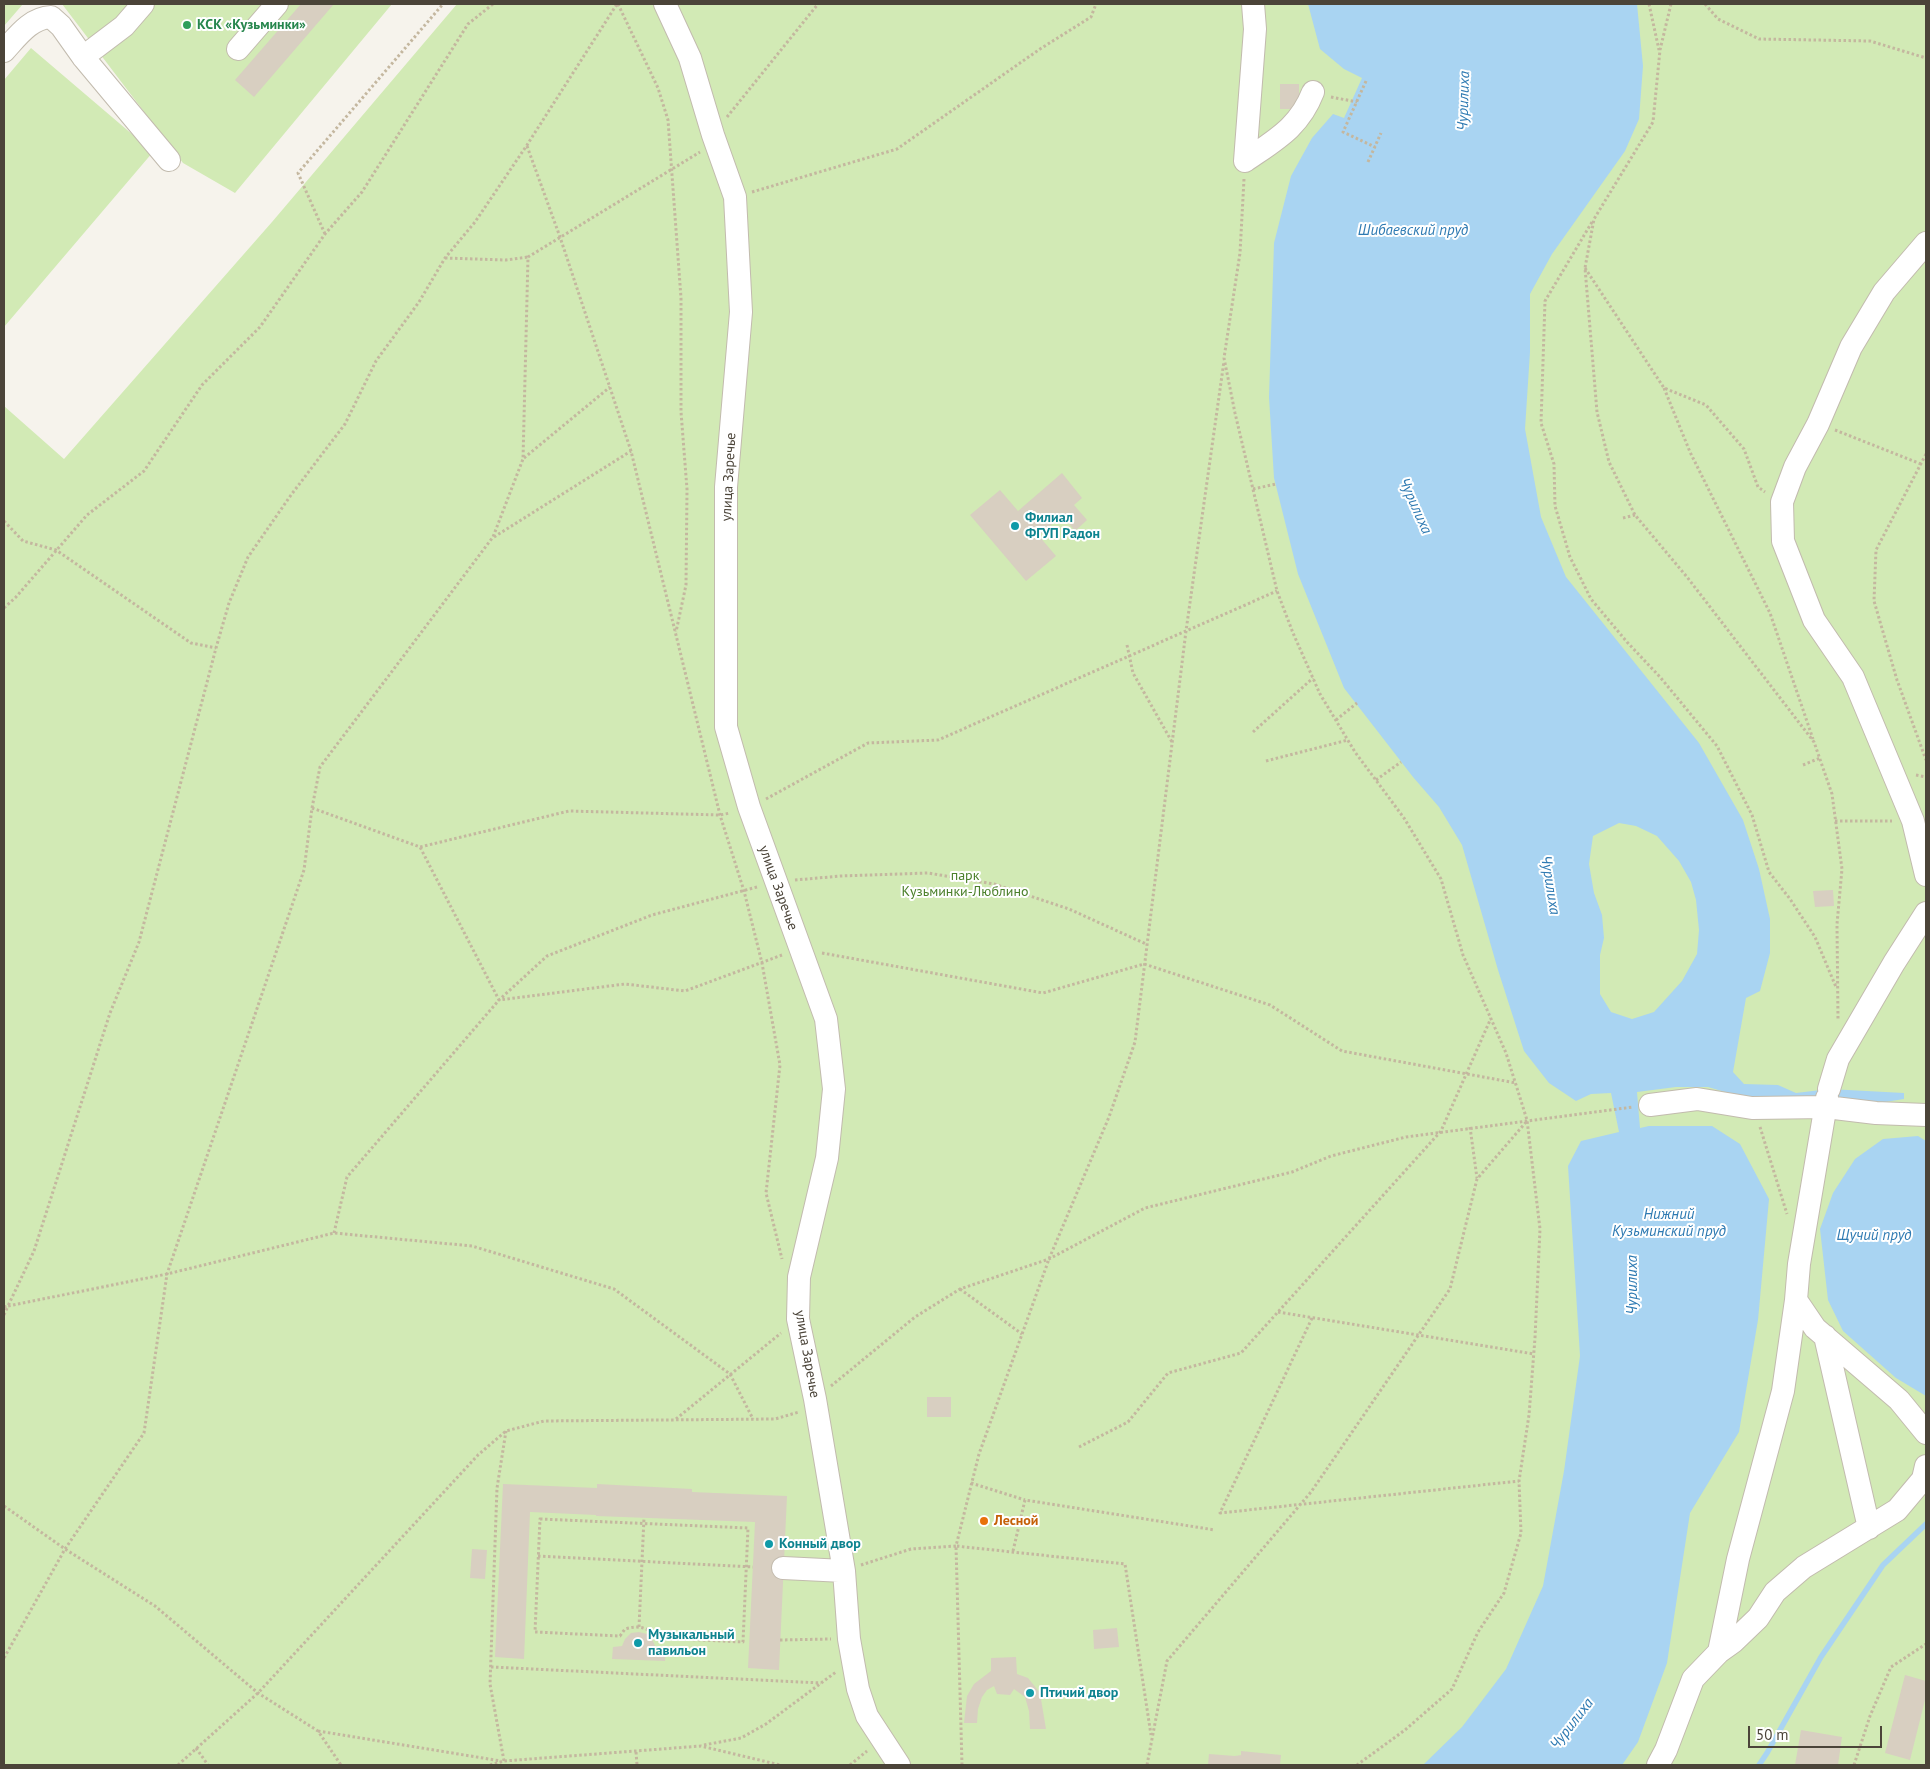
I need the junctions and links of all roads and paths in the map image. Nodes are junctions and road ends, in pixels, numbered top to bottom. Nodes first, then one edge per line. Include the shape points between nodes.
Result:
1 (143, 4) edge
2 (277, 4) edge
3 (443, 4) edge
4 (493, 4) edge
5 (618, 4) edge
6 (665, 4) edge
7 (818, 4) edge
8 (1096, 4) edge
9 (1253, 4) edge
10 (1649, 4) edge
11 (1671, 4) edge
12 (1705, 4) edge
13 (238, 49) dead end
14 (1660, 50) junction
15 (4, 51) edge
16 (83, 57) junction
17 (1926, 58) edge
18 (1366, 81) dead end
19 (1313, 92) dead end
20 (1352, 100) dead end
21 (1356, 102) junction
22 (1381, 133) dead end
23 (714, 139) junction
24 (527, 145) junction
25 (1375, 147) junction
26 (169, 160) dead end
27 (1245, 161) junction
28 (1368, 162) dead end
29 (672, 170) junction
30 (735, 197) junction
31 (1594, 219) junction
32 (325, 234) junction
33 (560, 237) junction
34 (1926, 243) edge
35 (528, 257) junction
36 (445, 258) junction
37 (1585, 268) junction
38 (1224, 358) junction
39 (610, 387) junction
40 (1664, 388) junction
41 (1818, 424) junction
42 (631, 452) junction
43 (1926, 454) edge
44 (523, 459) junction
45 (1921, 464) junction
46 (1276, 484) dead end
47 (1253, 489) junction
48 (1782, 502) junction
49 (1635, 515) junction
50 (1623, 518) dead end
51 (4, 521) edge
52 (493, 537) junction
53 (56, 550) junction
54 (1277, 591) junction
55 (4, 608) edge
56 (1186, 631) junction
57 (676, 635) junction
58 (1127, 645) dead end
59 (216, 648) junction
60 (1130, 656) junction
61 (1312, 678) junction
62 (1358, 703) dead end
63 (1336, 720) junction
64 (1253, 732) dead end
65 (1348, 740) junction
66 (1172, 742) junction
67 (1814, 742) junction
68 (1820, 758) junction
69 (1926, 760) edge
70 (1266, 761) dead end
71 (1401, 762) dead end
72 (1803, 764) dead end
73 (1376, 780) junction
74 (312, 808) junction
75 (750, 808) junction
76 (720, 816) junction
77 (1835, 821) junction
78 (1913, 821) junction
79 (420, 847) junction
80 (1926, 875) edge
81 (776, 882) junction
82 (744, 891) junction
83 (1926, 913) edge
84 (1146, 944) junction
85 (800, 949) junction
86 (762, 963) junction
87 (1144, 964) junction
88 (1838, 990) junction
89 (499, 1000) junction
90 (1491, 1018) junction
91 (1838, 1059) junction
92 (1466, 1074) junction
93 (1516, 1083) junction
94 (1827, 1098) junction
95 (1645, 1106) joint
96 (1752, 1108) junction
97 (1926, 1115) edge
98 (1527, 1120) junction
99 (1470, 1127) junction
100 (1441, 1132) junction
101 (1477, 1179) junction
102 (1788, 1218) dead end
103 (334, 1233) junction
104 (1049, 1259) junction
105 (783, 1261) dead end
106 (167, 1274) junction
107 (960, 1289) junction
108 (1796, 1300) junction
109 (8, 1306) junction
110 (4, 1307) edge
111 (1278, 1312) junction
112 (4, 1314) edge
113 (1312, 1318) junction
114 (798, 1319) junction
115 (1022, 1334) junction
116 (1419, 1335) junction
117 (1825, 1336) junction
118 (1534, 1354) junction
119 (730, 1374) junction
120 (815, 1399) junction
121 (752, 1419) junction
122 (676, 1420) junction
123 (506, 1431) junction
124 (1926, 1433) edge
125 (1079, 1447) dead end
126 (1926, 1466) edge
127 (1519, 1481) junction
128 (971, 1483) junction
129 (1025, 1500) junction
130 (1300, 1504) junction
131 (4, 1506) edge
132 (644, 1518) dead end
133 (644, 1523) junction
134 (1868, 1528) junction
135 (1215, 1530) dead end
136 (956, 1546) junction
137 (66, 1548) junction
138 (1013, 1551) junction
139 (538, 1556) junction
140 (642, 1561) junction
141 (746, 1567) junction
142 (753, 1567) dead end
143 (784, 1568) dead end
144 (844, 1571) junction
145 (639, 1627) junction
146 (743, 1639) junction
147 (749, 1639) dead end
148 (780, 1640) dead end
149 (1926, 1644) edge
150 (851, 1650) junction
151 (1719, 1652) junction
152 (4, 1658) edge
153 (491, 1667) junction
154 (821, 1683) junction
155 (258, 1693) junction
156 (318, 1731) junction
157 (1152, 1738) junction
158 (701, 1746) junction
159 (196, 1748) junction
160 (636, 1752) junction
161 (504, 1761) junction
162 (178, 1765) edge
163 (208, 1765) edge
164 (341, 1765) edge
165 (490, 1765) edge
166 (637, 1765) edge
167 (780, 1765) edge
168 (899, 1765) edge
169 (962, 1765) edge
170 (1147, 1765) edge
171 (1357, 1765) edge
172 (1658, 1765) edge
173 (1854, 1765) edge

1 - 16 street via 124,26
2 - 13 street
3 - 32 path via 298,174
4 - 32 path via 468,24 362,192
5 - 24 path
5 - 29 path via 658,88 668,120
6 - 23 street, улица Заречье via 690,58
7 - 23 path
8 - 30 path via 1090,17 897,149
9 - 27 street via 1255,29
10 - 14 path
11 - 14 path
12 - 17 path via 1718,18 1759,39 1870,41
14 - 31 path via 1653,122
15 - 16 street via 29,25 40,18 51,17
16 - 26 street
18 - 21 path
19 - 27 street via 1306,109 1286,132
20 - 21 path
21 - 25 path via 1343,132
22 - 25 path
23 - 29 path
23 - 30 street, улица Заречье
24 - 33 path
24 - 36 path via 475,222
25 - 28 path
27 - 38 path via 1240,253
29 - 33 path
29 - 57 path via 681,298 682,412 687,489 686,585
30 - 75 street, улица Заречье via 741,312 726,487 726,726
31 - 37 path
31 - 88 path via 1545,301 1541,424 1554,464 1555,506 1570,557 1591,599 1716,746 1752,815 1769,872 1815,937
32 - 53 path via 260,327 202,385 144,471 87,515
33 - 35 path
33 - 39 path
34 - 41 street via 1884,292 1851,347
35 - 36 path via 506,260
35 - 44 path
36 - 59 path via 419,302 376,361 345,424 248,557 229,603
37 - 40 path
37 - 49 path via 1597,412 1609,462
38 - 47 path
38 - 56 path
39 - 42 path
39 - 44 path
40 - 48 path via 1706,405 1744,449 1758,487
40 - 67 path via 1690,452 1770,613
41 - 45 path
41 - 48 street via 1795,467
42 - 52 path
42 - 57 path
43 - 45 path
44 - 52 path
45 - 69 path via 1876,550 1874,601 1897,680
46 - 47 path
47 - 54 path
48 - 78 street via 1783,541 1814,620 1853,677
49 - 50 path
49 - 67 path via 1741,645
51 - 53 path via 23,541
52 - 74 path via 320,767
53 - 55 path
53 - 59 path via 191,643
54 - 56 path
54 - 61 path
56 - 60 path
56 - 66 path
57 - 76 path
58 - 60 path
59 - 109 path via 139,942 110,1012 34,1251
60 - 66 path via 1133,673
60 - 75 path via 938,740 868,744
61 - 63 path
61 - 64 path
62 - 63 path
63 - 65 path
65 - 70 path
65 - 73 path
66 - 84 path
67 - 68 path
68 - 72 path
68 - 77 path via 1832,794
71 - 73 path
73 - 90 path via 1404,818 1441,880 1463,956
74 - 79 path
74 - 106 path via 304,870
75 - 76 path
75 - 81 street, улица Заречье
76 - 79 path via 569,811
76 - 82 path
77 - 78 path
77 - 88 path via 1842,869 1837,924
78 - 80 street
79 - 89 path
81 - 82 path
81 - 84 path via 928,873 984,882 1069,909
81 - 85 street, улица Заречье
82 - 86 path
82 - 89 path via 652,915 547,956
83 - 91 street
84 - 87 path
85 - 86 path
85 - 87 path via 1043,993
85 - 114 street, улица Заречье via 826,1019 834,1089 827,1158 799,1277
86 - 89 path via 685,991 625,984
86 - 105 path via 780,1066 766,1193
87 - 92 path via 1270,1005 1342,1052
87 - 104 path via 1134,1042 1108,1117
88 - 91 path
89 - 103 path via 347,1177
90 - 92 path
90 - 93 path
91 - 94 street
92 - 93 path
92 - 100 path
93 - 98 path
94 - 96 street
94 - 97 street via 1876,1113
94 - 108 street
95 - 96 street via 1697,1099
95 - 98 path
96 - 102 path
98 - 99 path
98 - 101 path
98 - 118 path via 1540,1229
99 - 100 path
99 - 101 path
100 - 104 path via 1396,1139 1331,1156 1292,1172 1145,1208
100 - 111 path
101 - 116 path via 1450,1289
103 - 106 path
103 - 119 path via 472,1246 614,1289
104 - 107 path
104 - 115 path
106 - 109 path
106 - 137 path via 144,1433
107 - 115 path
107 - 120 path via 915,1317
108 - 117 street via 1815,1328
108 - 151 street via 1782,1391 1738,1559
109 - 110 path
109 - 112 path
111 - 113 path
111 - 125 path via 1241,1353 1168,1373 1128,1422
113 - 116 path
113 - 130 path via 1220,1513
114 - 119 path
114 - 120 street, улица Заречье
115 - 128 path
116 - 118 path
116 - 130 path
117 - 124 street via 1899,1400
117 - 134 street
118 - 127 path
119 - 121 path
119 - 122 path
120 - 121 path via 801,1412 775,1419
120 - 144 street, улица Заречье
121 - 122 path
122 - 123 path via 544,1421
123 - 153 path via 497,1488
123 - 155 path via 478,1455
126 - 134 street via 1922,1480 1897,1510
127 - 130 path
127 - 171 path via 1521,1533 1504,1593 1478,1632 1452,1689 1405,1730
128 - 129 path
128 - 136 path
129 - 135 path
129 - 138 path
130 - 157 path via 1167,1661
131 - 137 path
132 - 133 path
133 - 139 path via 540,1519
133 - 140 path
133 - 141 path via 748,1528
134 - 151 street via 1804,1567 1775,1592 1758,1618
136 - 138 path
136 - 144 path via 911,1549
136 - 169 path
137 - 152 path
137 - 155 path via 155,1606
138 - 157 path via 1125,1564
139 - 140 path
139 - 145 path via 535,1632 620,1636 625,1630
140 - 141 path
140 - 145 path
141 - 142 path
141 - 146 path
143 - 144 street
144 - 150 street, улица Заречье
145 - 146 path via 652,1631 658,1638 743,1642
146 - 147 path
148 - 150 path
149 - 173 path via 1891,1667
150 - 154 path
150 - 168 street, улица Заречье via 867,1716
151 - 172 street via 1693,1679
153 - 154 path
153 - 161 path via 490,1684
154 - 158 path via 766,1724 741,1738
155 - 156 path
155 - 159 path
156 - 161 path
156 - 164 path
157 - 170 path
158 - 160 path
158 - 167 path
159 - 162 path
159 - 163 path
160 - 161 path
160 - 166 path
161 - 165 path

